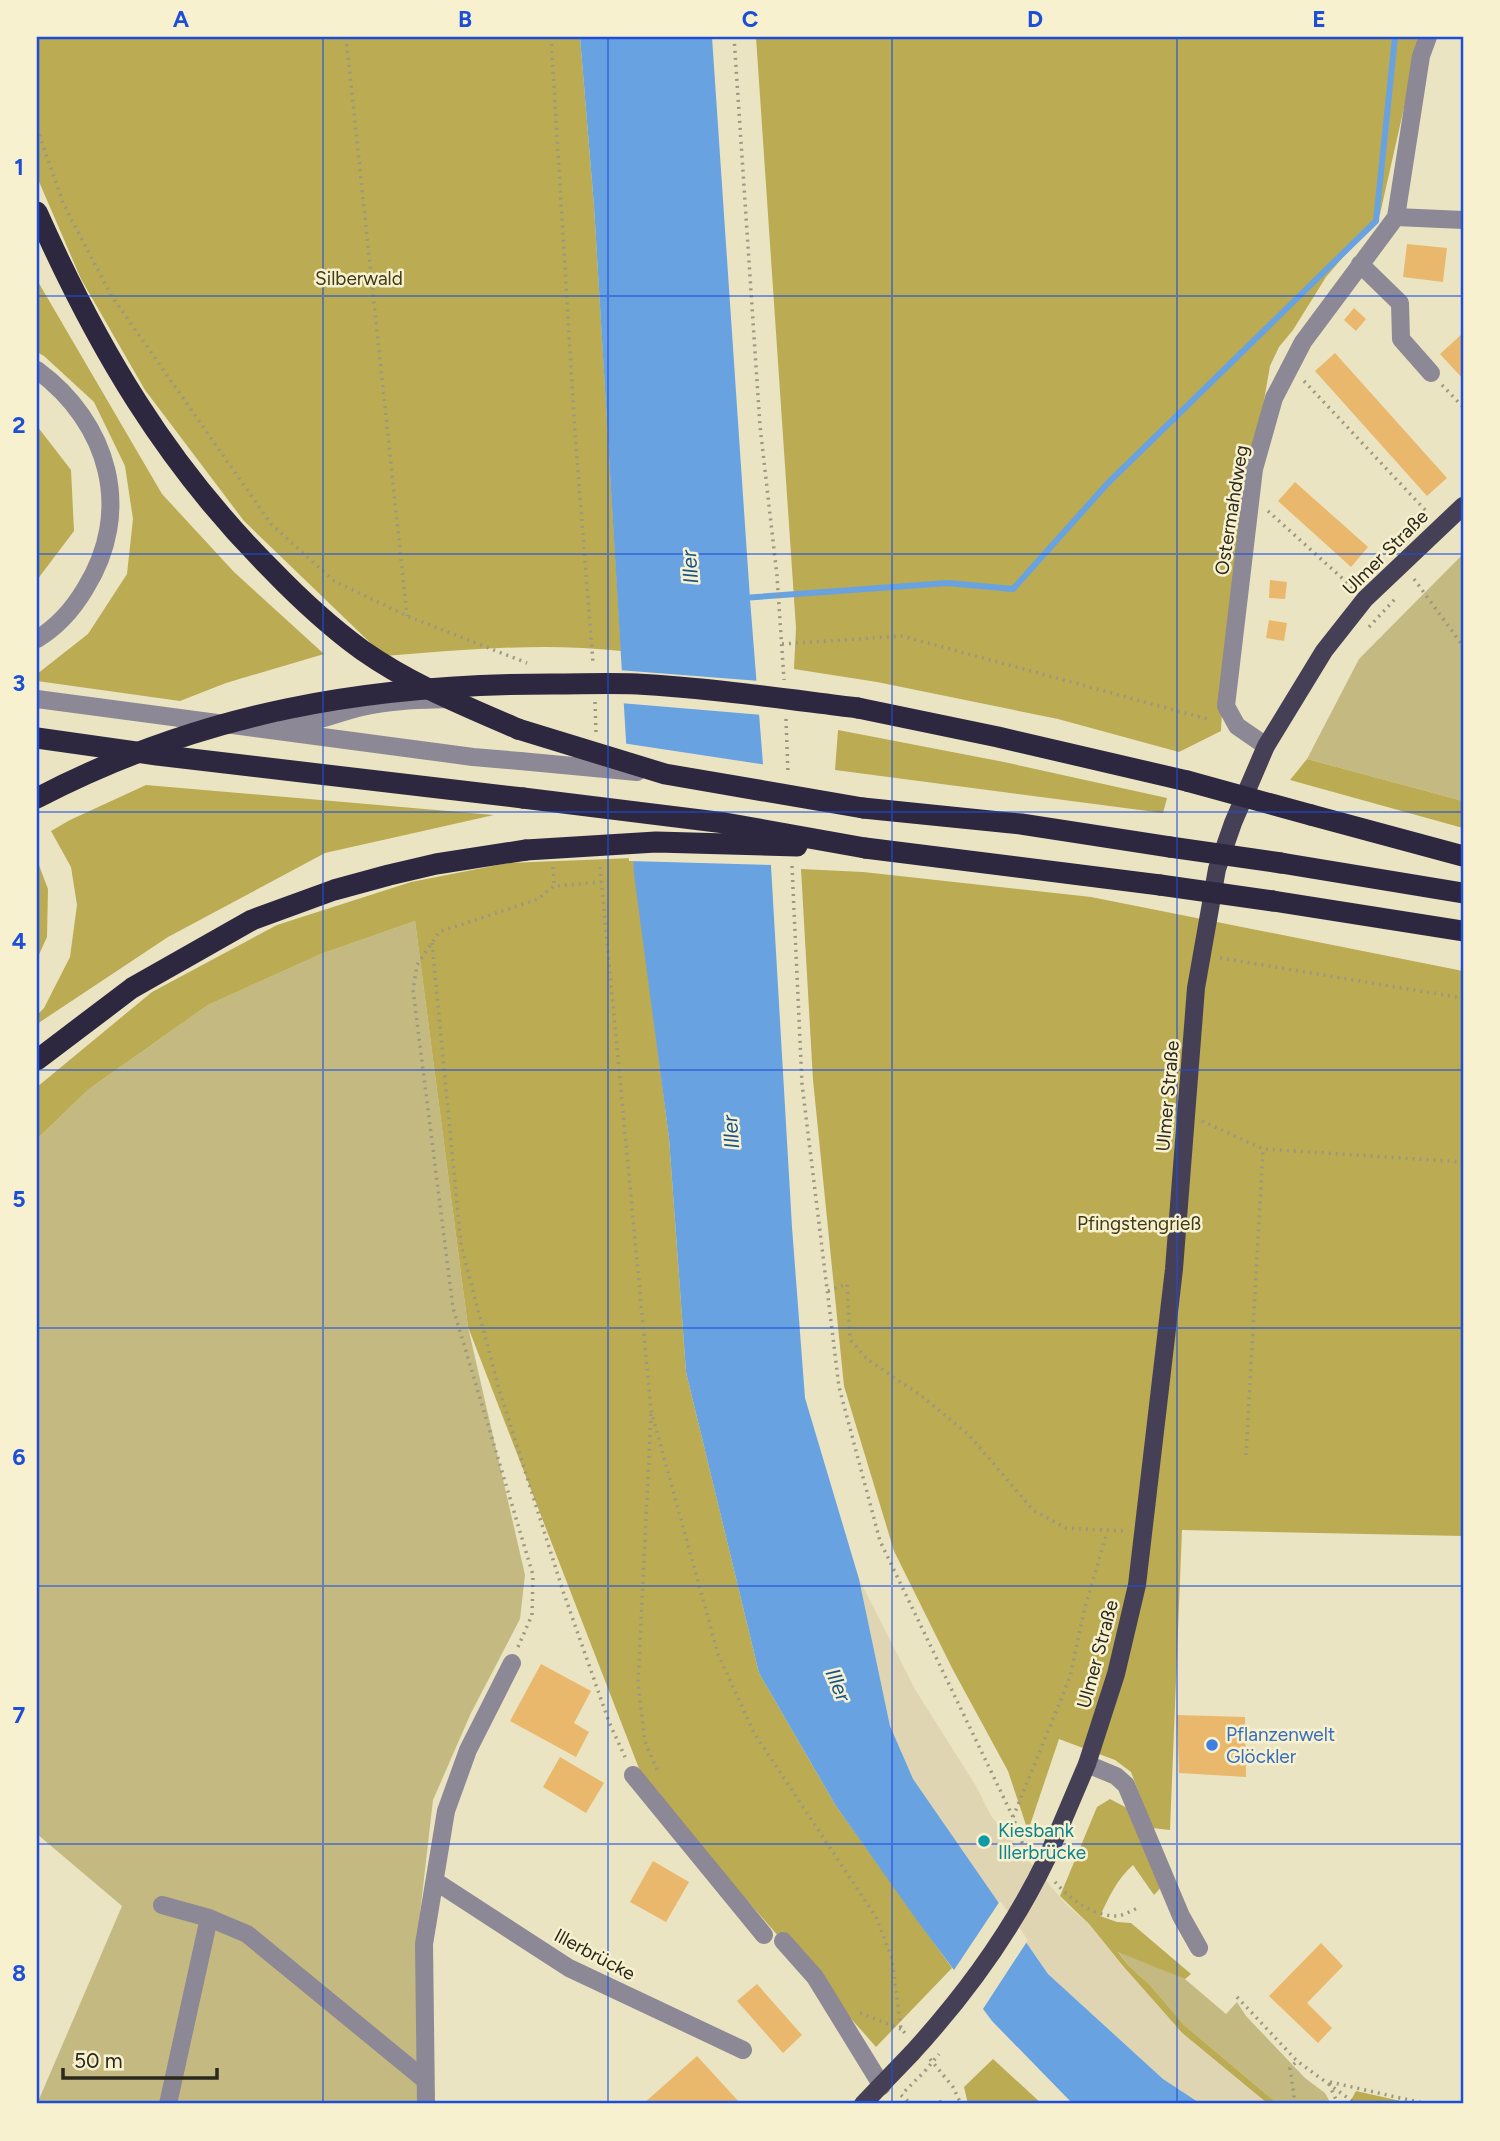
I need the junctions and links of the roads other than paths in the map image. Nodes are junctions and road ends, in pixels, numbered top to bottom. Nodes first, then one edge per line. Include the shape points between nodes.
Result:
1 (1428, 37) edge
2 (37, 212) edge
3 (1396, 217) junction
4 (1463, 220) edge
5 (1360, 264) junction
6 (37, 370) edge
7 (1431, 373) road end
8 (1463, 506) edge
9 (37, 639) edge
10 (37, 699) edge
11 (451, 699) junction
12 (246, 727) junction
13 (37, 738) edge
14 (1266, 746) junction
15 (665, 774) junction
16 (37, 798) edge
17 (865, 848) junction
18 (1463, 856) edge
19 (1463, 893) edge
20 (1463, 931) edge
21 (37, 1060) edge
22 (512, 1663) road end
23 (1087, 1764) junction
24 (633, 1775) road end
25 (435, 1881) junction
26 (162, 1905) dead end
27 (209, 1918) junction
28 (764, 1935) dead end
29 (783, 1941) dead end
30 (1199, 1948) dead end
31 (743, 2050) dead end
32 (425, 2080) junction
33 (882, 2086) junction
34 (168, 2104) edge
35 (426, 2104) edge
36 (863, 2104) edge

1 - 3 street, Ostermahdweg via 1420,56
2 - 11 highway via 70,287 121,379 208,501 243,542 326,621 362,650
3 - 4 street
3 - 5 street, Ostermahdweg
5 - 7 street via 1400,303 1401,339
5 - 14 street, Ostermahdweg via 1290,367 1274,398 1254,469 1226,706 1237,726
6 - 9 street via 65,394 90,427 108,472 111,503 102,555 91,580 54,628
8 - 14 main road, Ulmer Straße via 1365,599 1324,651
10 - 12 street
11 - 12 street via 392,701 290,726
11 - 15 highway, bridge via 518,729
12 - 15 street, bridge via 473,757
13 - 17 highway, bridge via 725,823
14 - 23 main road, Ulmer Straße via 1217,869 1210,956 1196,988 1174,1269 1137,1585 1116,1674
15 - 19 highway, bridge via 863,808 1021,824
16 - 18 highway, bridge via 173,739 244,718 381,692 478,684 637,684 858,708 998,737 1187,781
17 - 20 highway, bridge via 1160,885
17 - 21 highway, bridge via 656,842 527,849 388,875 252,920 132,988
22 - 25 street via 468,1750 446,1811
23 - 30 street via 1126,1785
23 - 33 main road, Ulmer Straße, bridge via 1010,1928 975,1979
24 - 28 street
25 - 31 street, Illerbrücke via 569,1968
25 - 32 street via 424,1944
26 - 27 street
27 - 32 street via 247,1934
27 - 34 street
29 - 33 street via 815,1977
32 - 35 street
33 - 36 main road

